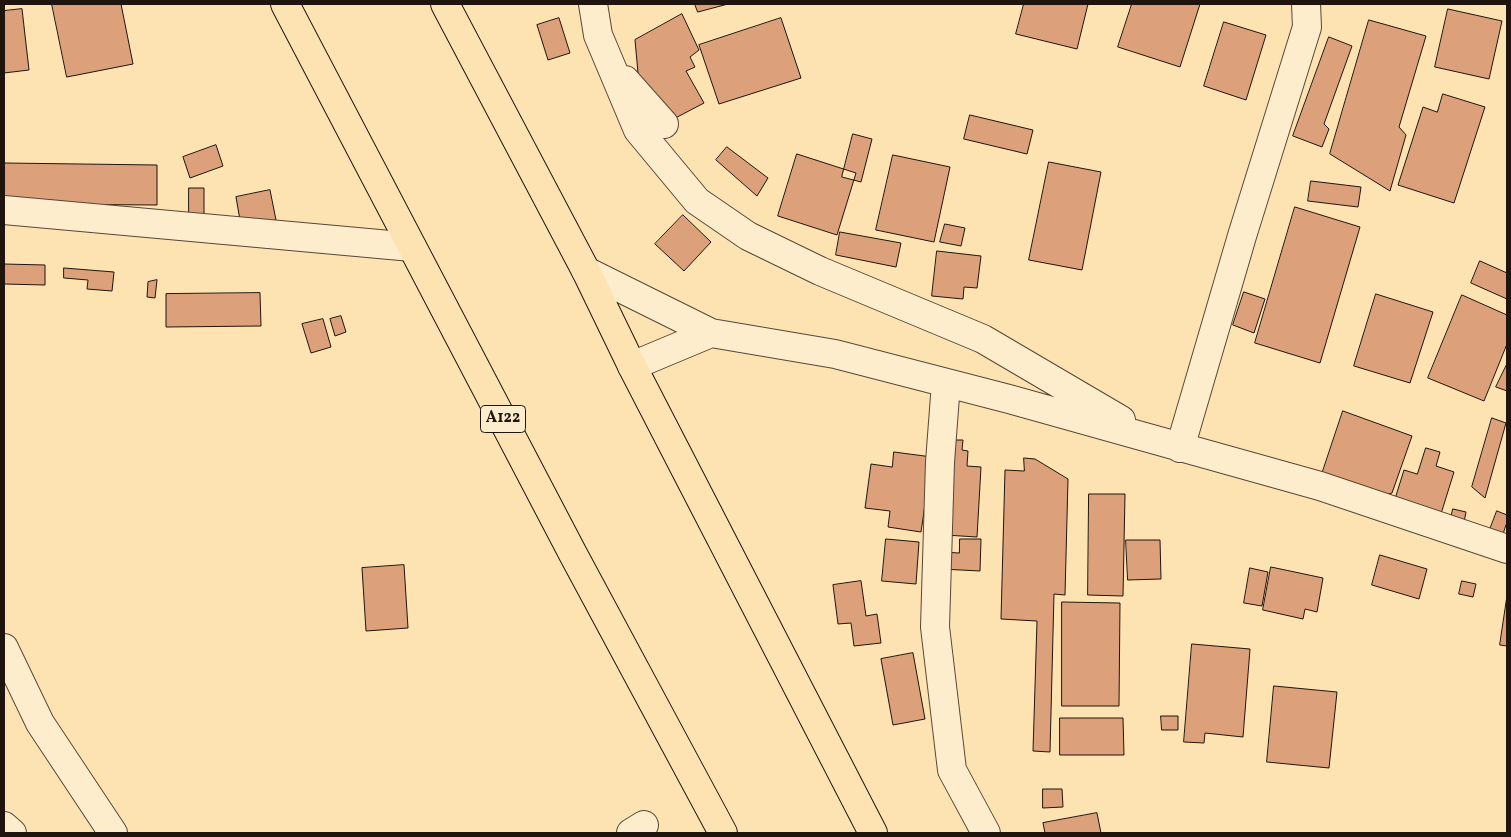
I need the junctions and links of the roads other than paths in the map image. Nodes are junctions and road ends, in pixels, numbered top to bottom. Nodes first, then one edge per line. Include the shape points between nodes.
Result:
1 (285, 4) edge
2 (445, 4) edge
3 (585, 4) edge
4 (593, 4) edge
5 (1326, 4) edge
6 (1306, 16) edge
7 (610, 64) junction
8 (664, 124) dead end
9 (4, 210) edge
10 (412, 247) junction
11 (586, 271) junction
12 (711, 333) junction
13 (632, 366) junction
14 (946, 383) junction
15 (1154, 440) junction
16 (1180, 448) junction
17 (1507, 550) edge
18 (4, 648) edge
19 (4, 826) edge
20 (12, 833) edge
21 (114, 833) edge
22 (722, 833) edge
23 (873, 833) edge
24 (986, 833) edge

1 - 10 highway, A122
2 - 11 highway
3 - 7 street
4 - 7 street via 598,35
5 - 6 street
6 - 16 street
7 - 8 street
7 - 15 street via 638,130 697,200 741,231 820,271 983,339
9 - 10 street
10 - 22 highway, A122
11 - 12 street
11 - 13 highway
12 - 13 street
12 - 14 street via 834,354
13 - 23 highway
14 - 15 street
14 - 24 street via 934,627 952,770
15 - 16 street
16 - 17 street via 1320,486
18 - 21 street via 40,723
19 - 20 street

